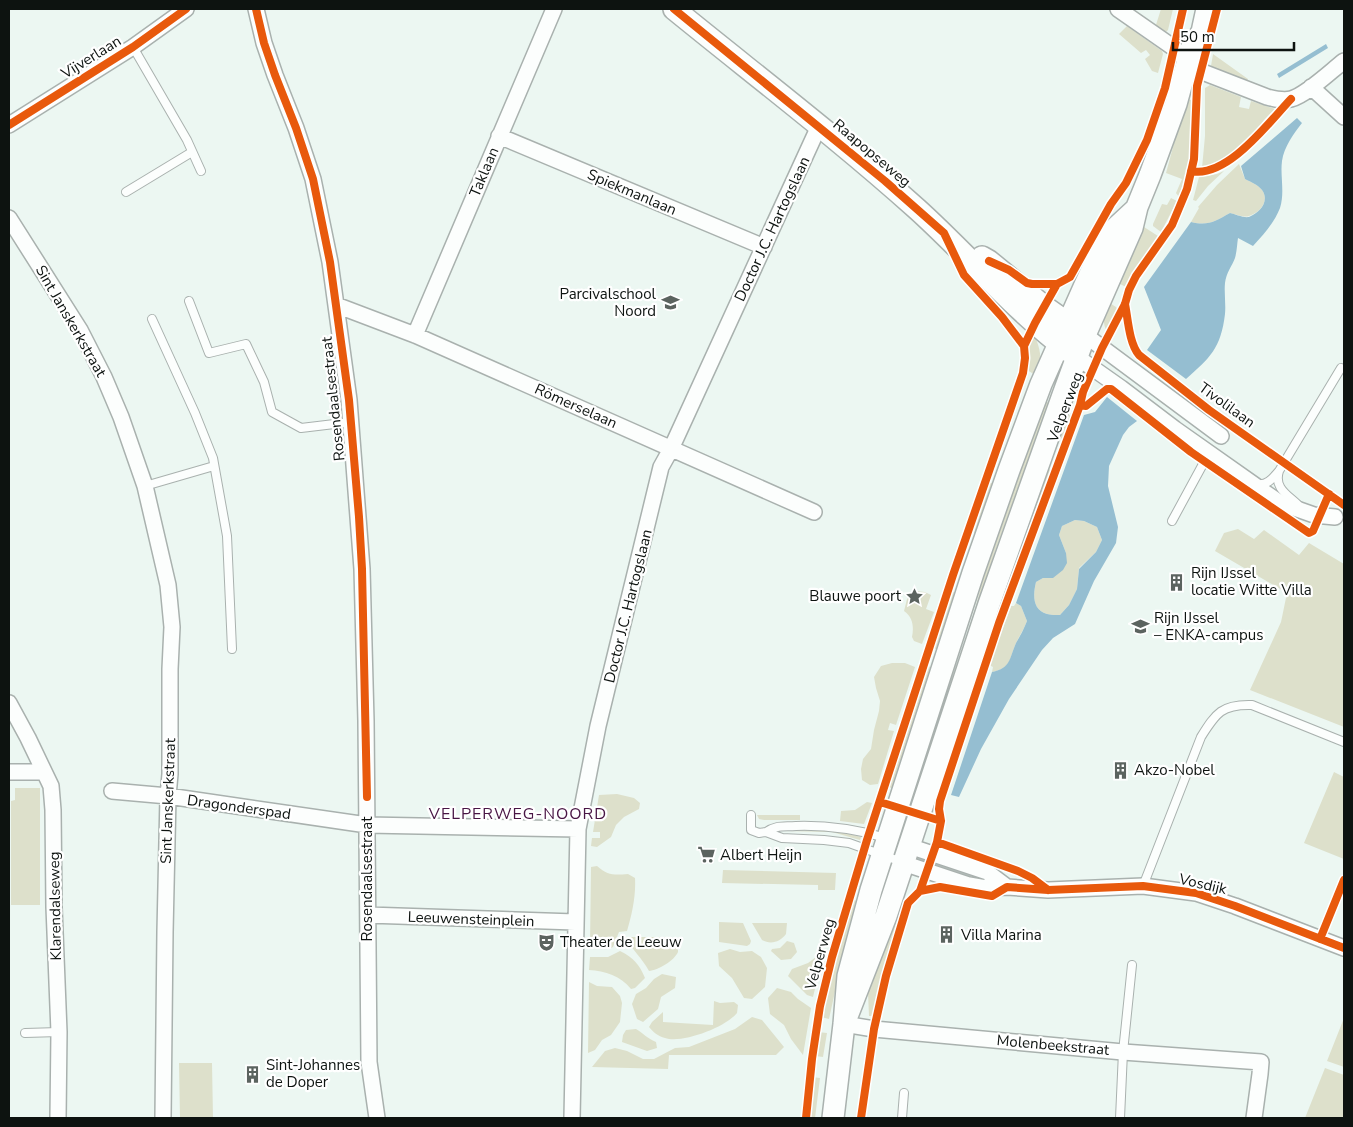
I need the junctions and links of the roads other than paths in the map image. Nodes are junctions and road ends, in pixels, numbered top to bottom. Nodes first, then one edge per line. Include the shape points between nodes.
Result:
1 (186, 9) edge
2 (256, 9) edge
3 (554, 9) edge
4 (674, 9) edge
5 (1118, 9) edge
6 (1192, 9) edge
7 (1207, 9) edge
8 (133, 47) junction
9 (1189, 55) junction
10 (1344, 61) edge
11 (1311, 86) junction
12 (1344, 117) edge
13 (9, 124) edge
14 (819, 126) junction
15 (499, 136) junction
16 (192, 152) junction
17 (201, 171) dead end
18 (126, 192) dead end
19 (9, 218) edge
20 (944, 233) junction
21 (764, 247) junction
22 (189, 301) dead end
23 (336, 305) junction
24 (152, 319) dead end
25 (1076, 329) junction
26 (416, 335) junction
27 (1059, 344) junction
28 (1077, 357) junction
29 (1341, 368) dead end
30 (351, 422) junction
31 (1221, 436) dead end
32 (671, 449) junction
33 (1209, 453) junction
34 (214, 466) junction
35 (1280, 472) junction
36 (1251, 483) junction
37 (145, 486) junction
38 (814, 512) dead end
39 (1305, 512) junction
40 (1335, 517) dead end
41 (1172, 521) dead end
42 (232, 648) dead end
43 (9, 703) edge
44 (1344, 742) edge
45 (9, 772) edge
46 (44, 772) junction
47 (112, 791) dead end
48 (168, 796) junction
49 (750, 816) dead end
50 (367, 825) junction
51 (578, 829) junction
52 (766, 832) junction
53 (897, 848) junction
54 (1144, 886) junction
55 (368, 915) junction
56 (575, 922) junction
57 (1344, 948) edge
58 (1132, 965) dead end
59 (844, 1024) junction
60 (58, 1032) junction
61 (26, 1033) dead end
62 (1123, 1052) junction
63 (904, 1093) dead end
64 (58, 1118) edge
65 (163, 1118) edge
66 (377, 1118) edge
67 (572, 1118) edge
68 (833, 1118) edge
69 (902, 1118) edge
70 (1120, 1118) edge
71 (1254, 1118) edge

1 - 8 street, Vijverlaan
2 - 23 street, Rosendaalsestraat via 264,44 313,179
3 - 15 street, Taklaan
4 - 14 main road, Raapopseweg
5 - 9 street
6 - 9 main road, Velperweg via 1188,29
7 - 9 main road, Velperweg via 1202,32
8 - 13 street, Vijverlaan
8 - 16 lane, Vijverlaan
9 - 11 street via 1200,71 1278,100 1292,99
9 - 25 main road, Velperweg via 1176,104 1137,207 1108,235
10 - 11 street
11 - 12 street
14 - 20 main road, Raapopseweg
14 - 21 street, Doctor J.C. Hartogslaan
15 - 21 street, Spiekmanlaan
15 - 26 street, Taklaan
16 - 17 lane, Vijverlaan
16 - 18 lane
19 - 37 street, Sint Janskerkstraat via 80,330 104,377
20 - 25 main road, Raapopseweg via 989,260
20 - 27 main road, Raapopseweg via 1020,310
21 - 32 street, Doctor J.C. Hartogslaan
22 - 30 lane via 209,353 246,344 264,382 272,412 301,428
23 - 26 street, Römerselaan
23 - 30 street, Rosendaalsestraat
24 - 34 lane via 195,413
25 - 27 main road, Velperweg
25 - 28 main road, Velperweg
25 - 31 street, Tivolilaan
26 - 32 street, Römerselaan
27 - 28 main road, Raapopseweg
27 - 53 main road, Velperweg via 1009,470 973,573
28 - 33 street
28 - 53 main road, Velperweg
29 - 35 lane
30 - 50 street, Rosendaalsestraat via 362,570
32 - 38 street, Römerselaan
32 - 51 street, Doctor J.C. Hartogslaan via 661,467 598,726
33 - 36 street
33 - 41 lane
34 - 37 lane
34 - 42 lane via 227,536
35 - 36 lane via 1269,481
35 - 39 lane via 1278,483 1281,489
36 - 39 street via 1280,503
37 - 48 street, Sint Janskerkstraat via 168,585 172,627
39 - 40 street
43 - 46 street, Klarendalseweg
44 - 54 lane via 1252,706 1228,708 1214,717 1201,736
45 - 46 street
46 - 60 street, Klarendalseweg via 50,786 53,810
47 - 48 street, Dragonderspad
48 - 50 street, Dragonderspad
48 - 65 street, Sint Janskerkstraat
49 - 52 lane via 751,830
50 - 51 street
50 - 55 street, Rosendaalsestraat
51 - 56 street, Doctor J.C. Hartogslaan
52 - 53 lane via 782,838
52 - 53 lane via 774,827 845,828 870,833
53 - 54 street, Vosdijk via 987,872 1007,886 1048,890
53 - 59 main road, Velperweg via 871,957
54 - 57 street, Vosdijk via 1196,894 1235,906
55 - 56 street, Leeuwensteinplein
55 - 66 street, Rosendaalsestraat via 369,1062
56 - 67 street, Doctor J.C. Hartogslaan
58 - 62 lane
59 - 62 street, Molenbeekstraat
59 - 68 main road, Velperweg
60 - 61 lane
60 - 64 street, Klarendalseweg
62 - 70 lane
62 - 71 street, Molenbeekstraat via 1261,1062
63 - 69 lane

